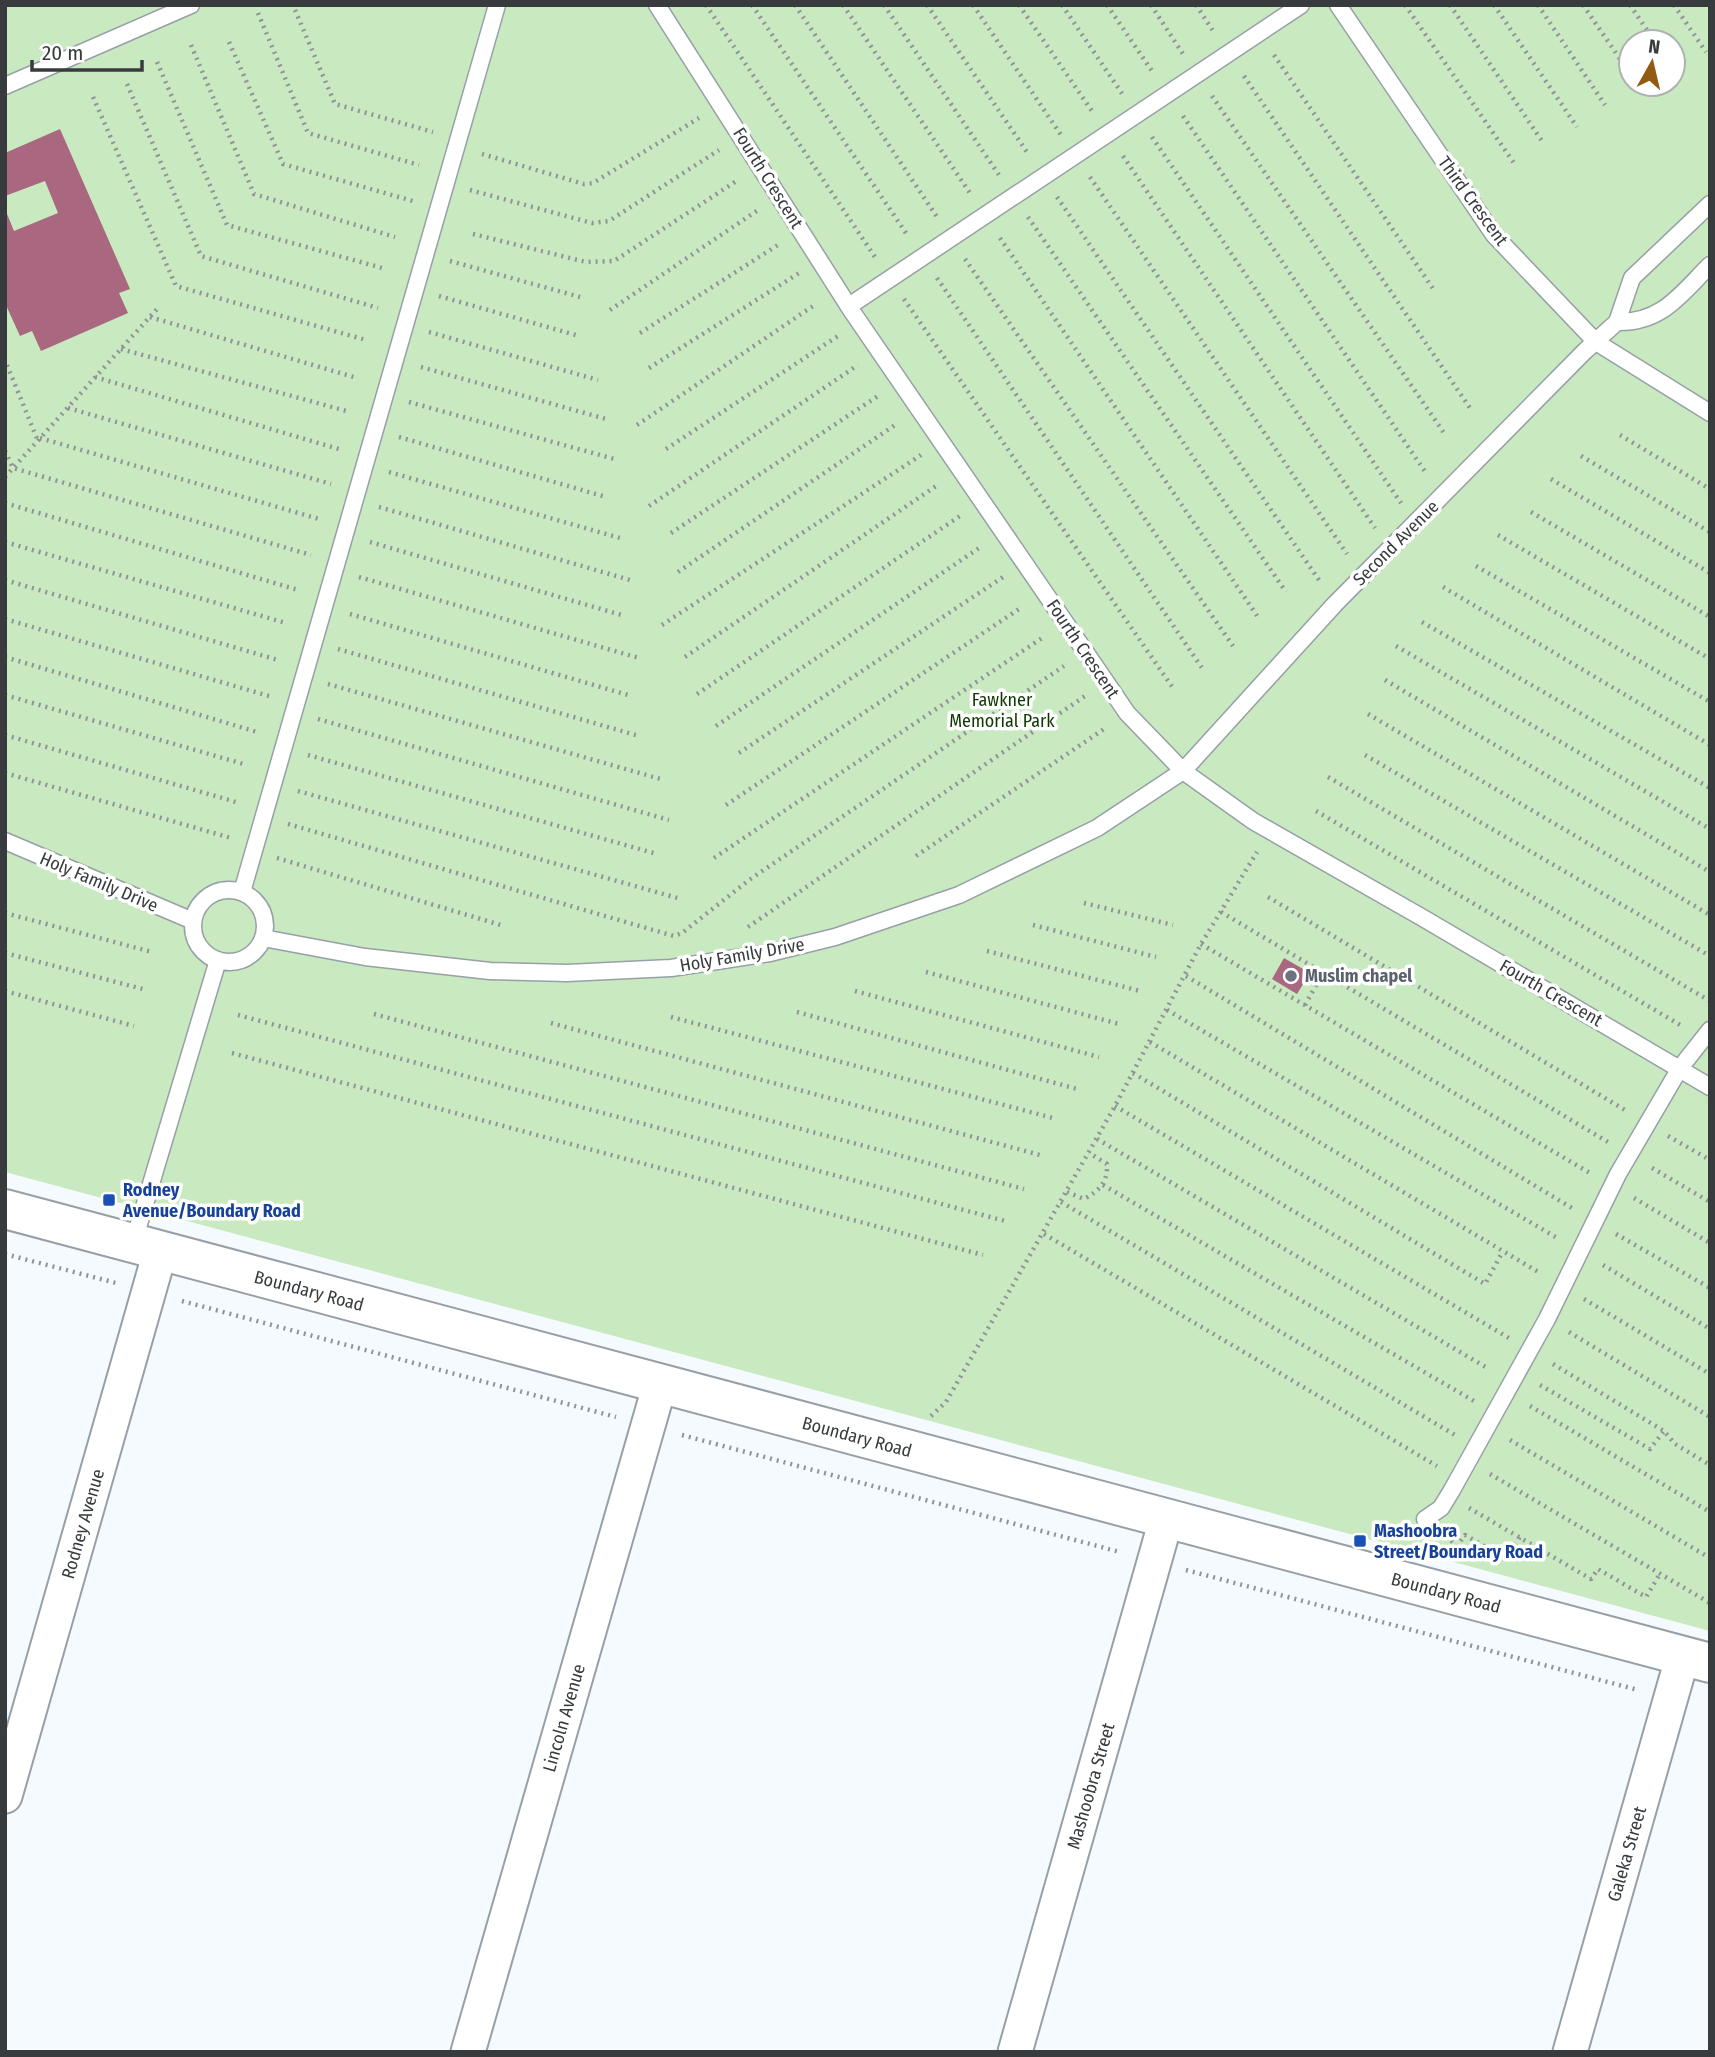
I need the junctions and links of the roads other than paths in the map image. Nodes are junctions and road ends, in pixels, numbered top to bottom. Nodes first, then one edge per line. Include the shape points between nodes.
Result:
1 (191, 5) edge
2 (497, 5) edge
3 (657, 5) edge
4 (1301, 5) edge
5 (1338, 5) edge
6 (5, 86) edge
7 (1710, 204) edge
8 (1710, 265) edge
9 (849, 306) junction
10 (1617, 322) junction
11 (1595, 342) junction
12 (1710, 413) edge
13 (1183, 771) junction
14 (5, 841) edge
15 (242, 892) junction
16 (193, 921) junction
17 (263, 938) junction
18 (218, 960) junction
19 (1706, 1034) edge
20 (1680, 1068) junction
21 (1710, 1087) edge
22 (5, 1209) edge
23 (147, 1248) junction
24 (660, 1384) junction
25 (1425, 1519) road end
26 (1166, 1520) junction
27 (1697, 1659) edge
28 (5, 1796) edge
29 (468, 2052) edge
30 (1015, 2052) edge
31 (1570, 2052) edge

1 - 6 lane
2 - 15 lane
3 - 9 lane, Fourth Crescent
4 - 9 lane
5 - 11 lane, Third Crescent via 1494,235
7 - 10 lane, Second Avenue via 1632,278
8 - 10 lane via 1668,308 1637,322
9 - 13 lane, Fourth Crescent via 1127,713
10 - 11 lane, Second Avenue
11 - 12 lane, Third Crescent
11 - 13 lane, Second Avenue via 1335,604
13 - 17 lane, Holy Family Drive via 1097,828 959,895 835,937 770,953 671,968 490,971 365,957
13 - 20 lane, Fourth Crescent via 1270,830
14 - 16 lane, Holy Family Drive
15 - 16 lane via 210,895
15 - 17 lane via 259,906
16 - 18 lane via 201,950
17 - 18 lane via 250,956 240,961
18 - 23 lane
19 - 20 lane
20 - 21 lane, Fourth Crescent
20 - 25 lane via 1629,1154 1548,1319 1473,1455 1440,1508
22 - 23 main road, Boundary Road
23 - 24 main road, Boundary Road
23 - 28 street, Rodney Avenue via 149,1292
24 - 26 main road, Boundary Road
24 - 29 street, Lincoln Avenue
26 - 27 main road, Boundary Road
26 - 30 street, Mashoobra Street
27 - 31 street, Galeka Street via 1671,1699

